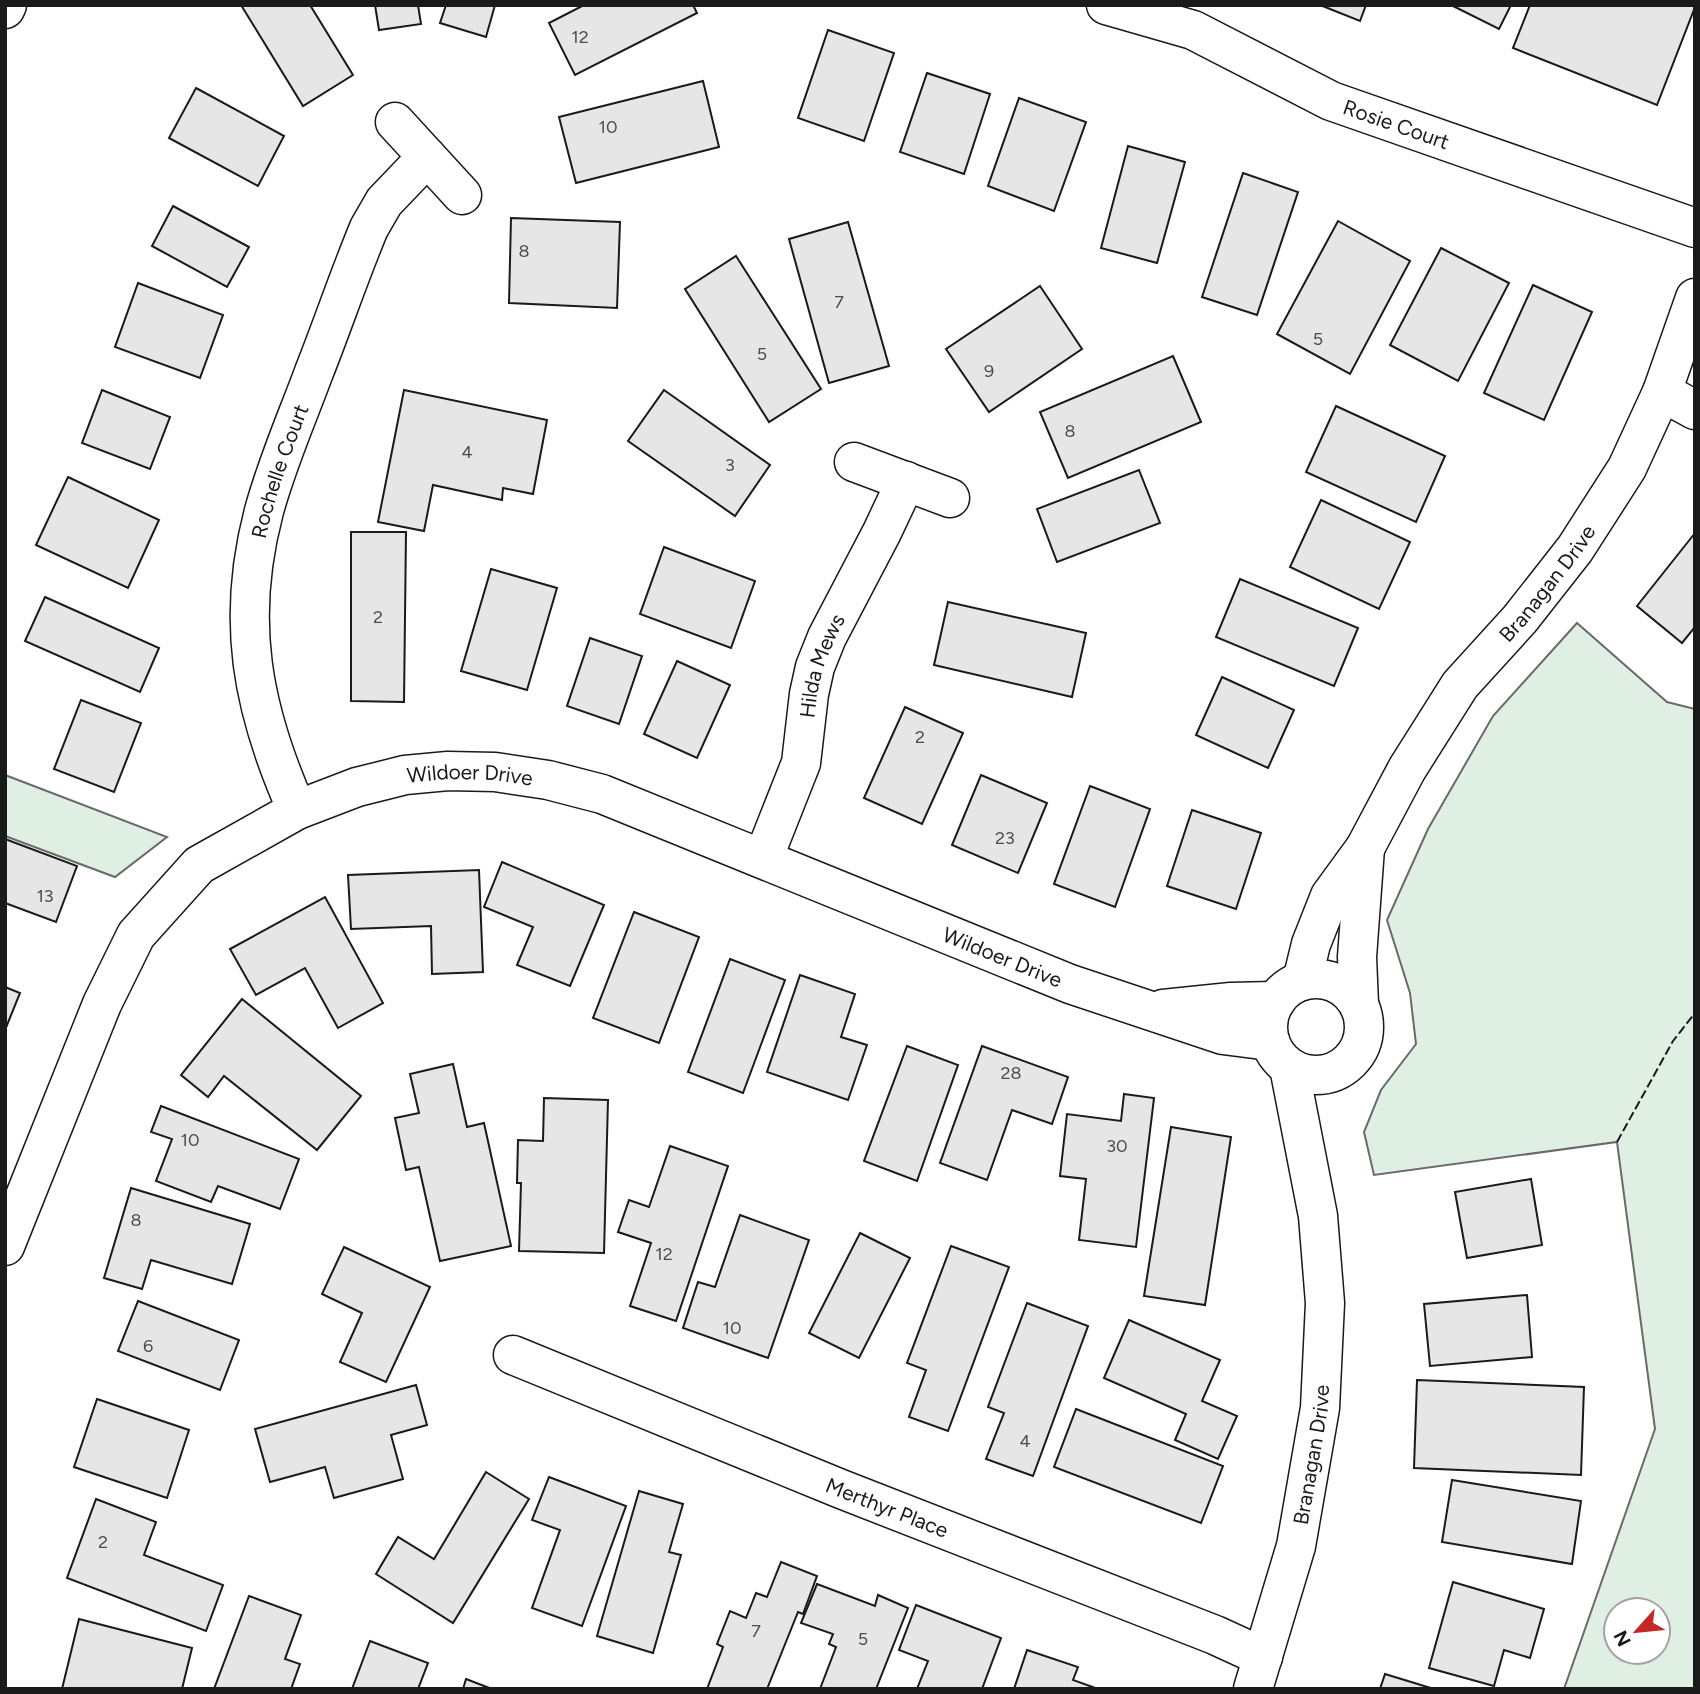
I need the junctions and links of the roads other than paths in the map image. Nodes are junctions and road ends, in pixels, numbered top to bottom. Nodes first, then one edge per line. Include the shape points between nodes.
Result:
1 (1106, 5) edge
2 (395, 122) dead end
3 (427, 157) junction
4 (462, 195) dead end
5 (1695, 228) edge
6 (1695, 298) edge
7 (1662, 391) junction
8 (1695, 410) edge
9 (854, 462) dead end
10 (906, 481) junction
11 (950, 498) dead end
12 (297, 810) junction
13 (1365, 848) junction
14 (763, 859) junction
15 (1289, 991) junction
16 (1359, 1004) junction
17 (1150, 1010) junction
18 (1295, 1061) junction
19 (5, 1246) edge
20 (513, 1355) dead end
21 (1258, 1673) edge

1 - 5 street, Rosie Court via 1193,30 1331,101
2 - 3 street
3 - 4 street
3 - 12 street, Rochelle Court via 384,202 369,228 273,480 254,555 249,627 257,698 270,746
6 - 7 street, Branagan Drive
7 - 8 street
7 - 13 street, Branagan Drive via 1627,468 1575,549 1460,685
9 - 10 street
10 - 11 street
10 - 14 street, Hilda Mews via 815,667 801,763
12 - 14 street, Wildoer Drive via 405,775 495,772 602,794
12 - 19 street, Wildoer Drive via 199,865 136,935 102,1004
13 - 15 street, Branagan Drive via 1330,896
13 - 16 street, Branagan Drive via 1357,957
14 - 17 street, Wildoer Drive via 1070,984
15 - 16 street via 1318,979 1334,982
15 - 17 street, Wildoer Drive
15 - 18 street via 1270,1014 1268,1027
16 - 18 street via 1364,1034 1352,1060 1339,1070
17 - 18 street, Wildoer Drive
18 - 21 street, Branagan Drive via 1318,1216 1325,1303 1320,1408 1296,1546
20 - 21 street, Merthyr Place via 1215,1635

